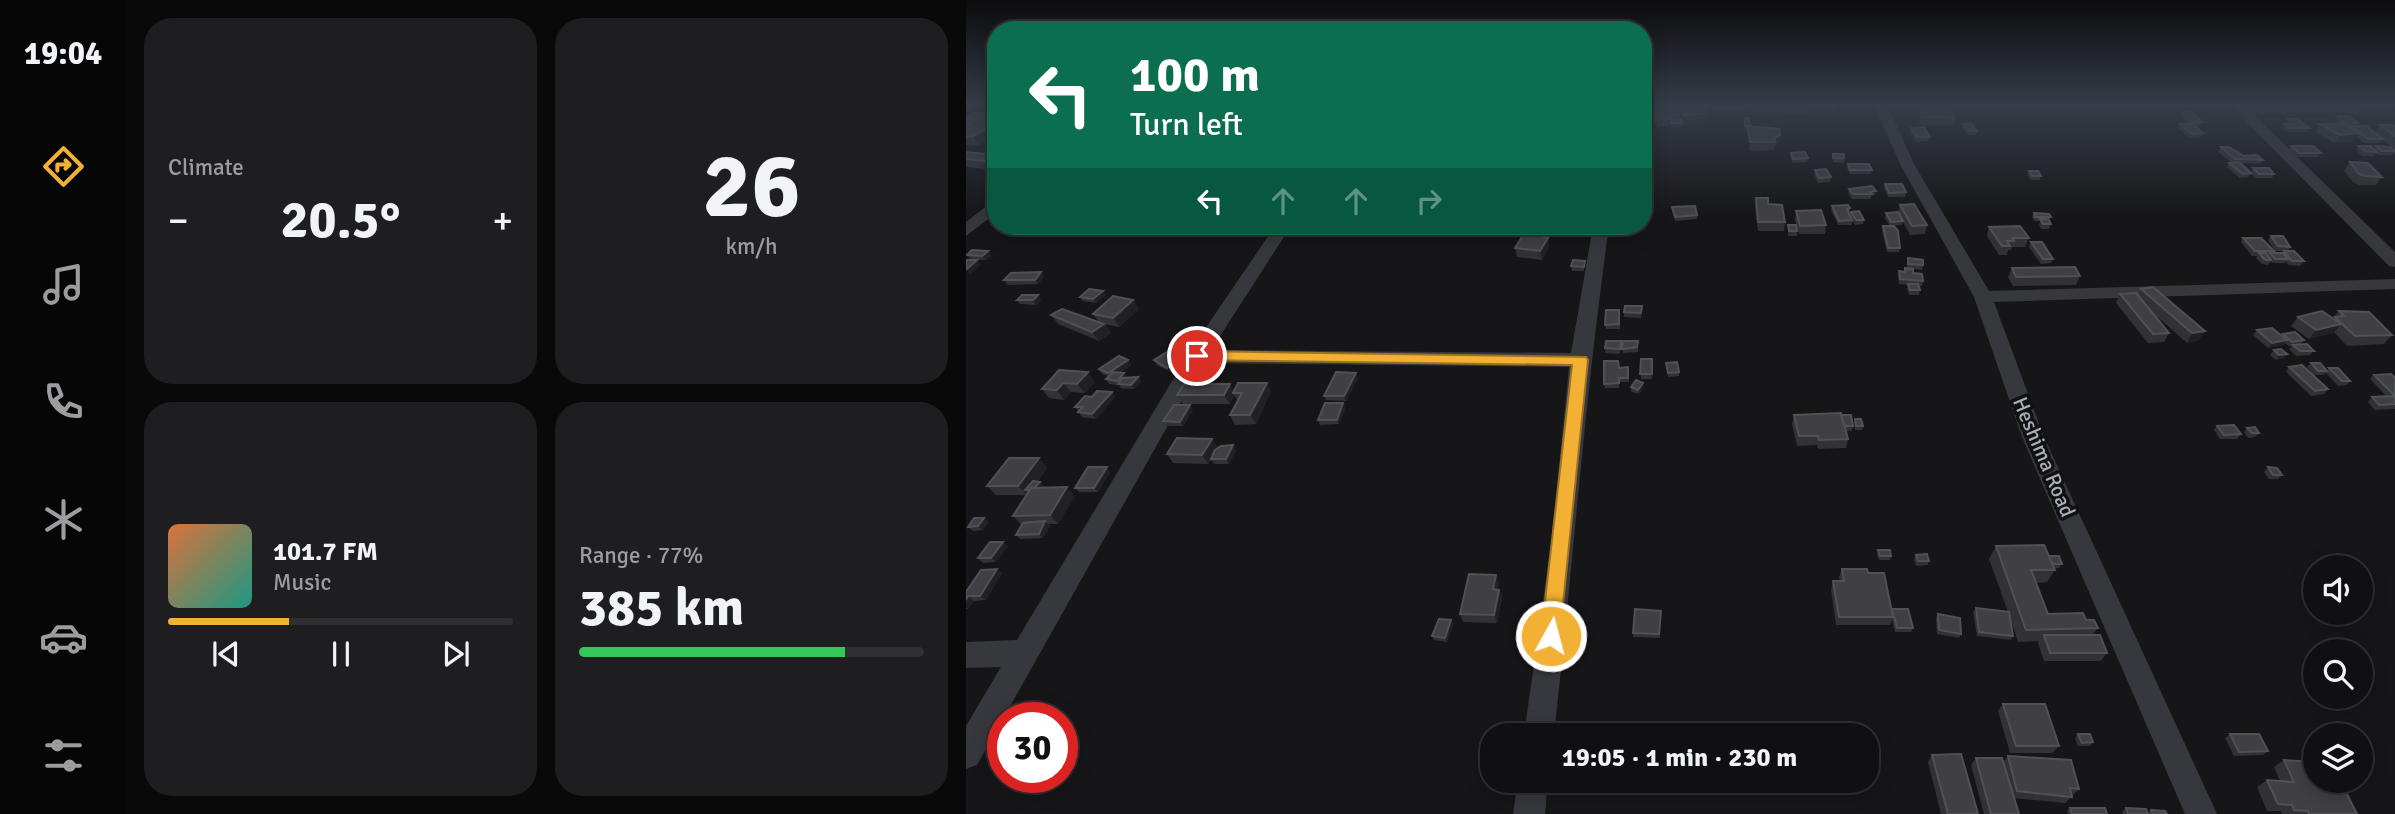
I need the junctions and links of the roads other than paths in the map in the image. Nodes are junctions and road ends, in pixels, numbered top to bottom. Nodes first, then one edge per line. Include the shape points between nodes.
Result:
1 (1897, 142) edge
2 (2273, 142) edge
3 (987, 212) edge
4 (966, 231) edge
5 (1277, 235) edge
6 (1600, 235) edge
7 (2395, 262) edge
8 (2395, 284) edge
9 (1983, 297) junction
10 (1197, 356) junction
11 (1580, 360) junction
12 (1024, 653) junction
13 (966, 655) edge
14 (1541, 723) edge
15 (966, 754) edge
16 (1532, 793) edge
17 (1529, 814) edge
18 (2201, 814) edge

1 - 9 street, Heshima Road
2 - 7 street
3 - 4 street
5 - 10 street
6 - 11 street
8 - 9 street
9 - 18 street, Heshima Road via 2034,437
10 - 11 street
10 - 12 street
11 - 14 street
12 - 13 street
12 - 15 street
16 - 17 street

